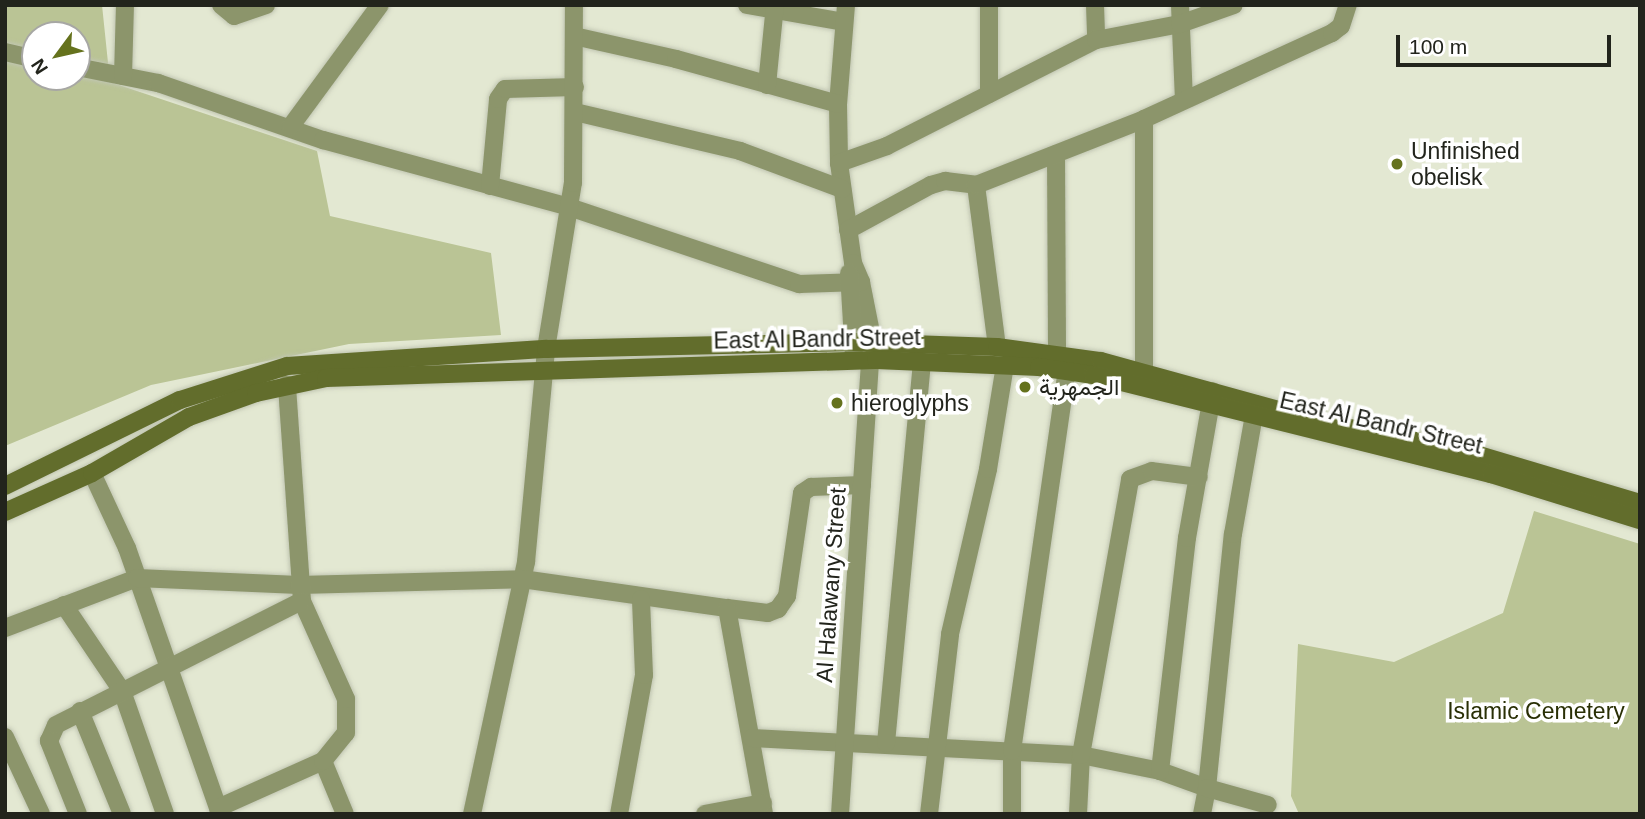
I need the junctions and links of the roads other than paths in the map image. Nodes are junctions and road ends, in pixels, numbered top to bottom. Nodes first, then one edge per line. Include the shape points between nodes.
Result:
1 (125, 5) edge
2 (221, 5) edge
3 (267, 5) edge
4 (380, 5) edge
5 (574, 5) edge
6 (747, 5) edge
7 (989, 5) edge
8 (1095, 5) edge
9 (1180, 5) edge
10 (1234, 5) edge
11 (1348, 5) edge
12 (775, 7) edge
13 (845, 13) edge
14 (1180, 24) junction
15 (574, 37) junction
16 (1096, 40) junction
17 (91, 70) edge
18 (123, 76) junction
19 (767, 85) junction
20 (575, 87) junction
21 (989, 94) junction
22 (1184, 99) junction
23 (838, 104) junction
24 (575, 112) junction
25 (1144, 119) junction
26 (291, 126) junction
27 (1056, 155) junction
28 (839, 163) junction
29 (976, 185) junction
30 (490, 186) junction
31 (842, 188) junction
32 (569, 206) junction
33 (848, 230) junction
34 (854, 282) junction
35 (853, 342) junction
36 (997, 347) junction
37 (546, 349) junction
38 (1057, 353) junction
39 (868, 355) junction
40 (922, 362) junction
41 (1005, 365) junction
42 (544, 370) junction
43 (1067, 370) junction
44 (1144, 380) junction
45 (287, 385) junction
46 (1212, 399) junction
47 (1255, 410) junction
48 (109, 436) junction
49 (82, 449) junction
50 (122, 456) junction
51 (1493, 467) junction
52 (92, 473) junction
53 (1199, 477) junction
54 (862, 485) junction
55 (5, 486) edge
56 (1640, 503) edge
57 (5, 512) edge
58 (1640, 520) edge
59 (137, 578) junction
60 (522, 579) junction
61 (300, 593) junction
62 (641, 599) junction
63 (64, 605) junction
64 (727, 608) junction
65 (5, 628) edge
66 (166, 669) junction
67 (122, 691) junction
68 (80, 711) junction
69 (5, 737) edge
70 (752, 738) junction
71 (845, 740) junction
72 (886, 743) junction
73 (933, 748) junction
74 (1012, 751) junction
75 (1082, 755) junction
76 (323, 761) junction
77 (1160, 771) junction
78 (1207, 788) junction
79 (1268, 805) dead end
80 (764, 808) edge
81 (219, 811) edge
82 (41, 814) edge
83 (78, 814) edge
84 (122, 814) edge
85 (165, 814) edge
86 (345, 814) edge
87 (472, 814) edge
88 (619, 814) edge
89 (705, 814) edge
90 (840, 814) edge
91 (929, 814) edge
92 (1012, 814) edge
93 (1078, 814) edge
94 (1202, 814) edge

1 - 18 street
2 - 3 street via 234,16
4 - 26 street
5 - 15 street
6 - 12 street
7 - 21 street
8 - 16 street
9 - 14 street
10 - 14 street
11 - 22 street via 1341,26 1332,33
12 - 13 street
12 - 19 street
13 - 23 street
14 - 16 street
14 - 22 street
15 - 19 street
15 - 20 street
16 - 21 street
17 - 18 street
18 - 26 street
19 - 23 street
20 - 24 street
20 - 30 street via 505,89 498,99
21 - 28 street via 887,146
22 - 25 street
23 - 28 street
24 - 31 street via 740,151
24 - 32 street
25 - 27 street
25 - 44 street
26 - 30 street via 323,140
27 - 29 street
27 - 38 street
28 - 31 street
29 - 33 street via 945,181 931,185
29 - 36 street
30 - 32 street
31 - 33 street
32 - 34 street via 799,284
32 - 37 street
33 - 34 street
34 - 35 street
34 - 39 street
35 - 37 main road, East Al Bandr Street
35 - 39 street
36 - 38 main road, East Al Bandr Street
36 - 39 main road, East Al Bandr Street
37 - 42 street
37 - 48 main road, East Al Bandr Street via 287,366 180,400
38 - 44 main road, East Al Bandr Street
39 - 40 main road, East Al Bandr Street
39 - 42 main road, East Al Bandr Street
39 - 54 street, Al Halawany Street
40 - 41 main road, East Al Bandr Street
40 - 72 street
41 - 43 main road, East Al Bandr Street
41 - 73 street via 988,469 950,634
42 - 45 main road, East Al Bandr Street via 326,378
42 - 60 street
43 - 44 main road, East Al Bandr Street
43 - 74 street
44 - 46 main road, East Al Bandr Street
45 - 50 main road, East Al Bandr Street via 189,417
45 - 61 street
46 - 47 main road, East Al Bandr Street
46 - 53 street
47 - 51 main road, East Al Bandr Street
47 - 78 street via 1233,534
48 - 49 main road, East Al Bandr Street
48 - 50 main road via 118,441
49 - 52 main road
49 - 55 main road, East Al Bandr Street
50 - 52 main road, East Al Bandr Street
51 - 56 main road, East Al Bandr Street
51 - 58 main road, East Al Bandr Street
52 - 57 main road, East Al Bandr Street
52 - 59 street
53 - 75 street via 1152,471 1130,479
53 - 77 street via 1187,538
54 - 64 street via 811,487 802,493 787,596 778,609 768,613
54 - 71 street, Al Halawany Street
59 - 61 street
59 - 63 street
59 - 66 street
60 - 61 street
60 - 62 street
60 - 87 street
61 - 66 street
61 - 76 street via 347,708 346,733
62 - 64 street
62 - 88 street via 644,675
63 - 65 street
63 - 67 street
64 - 70 street
66 - 67 street
66 - 81 street
67 - 68 street
67 - 85 street
68 - 83 street via 56,725 49,741
68 - 84 street
69 - 82 street
70 - 71 street
70 - 80 street
71 - 72 street
71 - 90 street, Al Halawany Street
72 - 73 street
73 - 74 street
73 - 91 street
74 - 75 street
74 - 92 street
75 - 77 street
75 - 93 street
76 - 81 street
76 - 86 street
77 - 78 street
78 - 79 street
78 - 94 street
80 - 89 street

